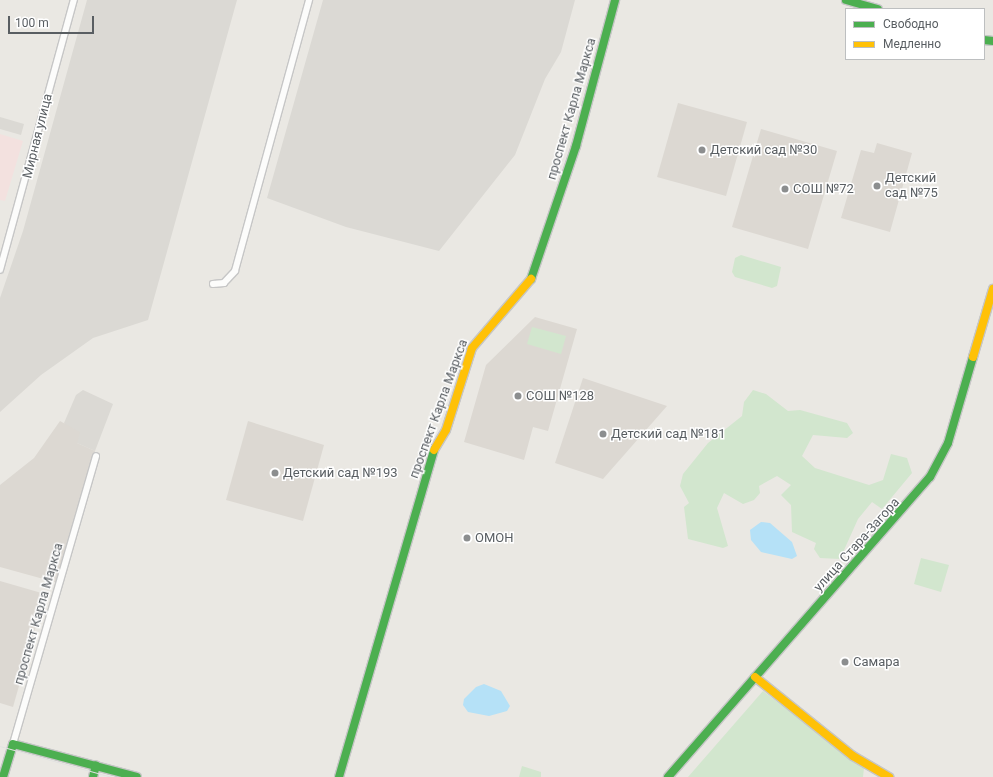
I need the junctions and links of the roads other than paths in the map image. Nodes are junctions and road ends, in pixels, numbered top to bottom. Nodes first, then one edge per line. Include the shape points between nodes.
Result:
1 (74, 0) edge
2 (309, 0) edge
3 (615, 0) edge
4 (846, 0) edge
5 (874, 8) edge
6 (0, 270) edge
7 (213, 284) dead end
8 (993, 288) edge
9 (96, 457) dead end
10 (755, 677) junction
11 (13, 744) junction
12 (96, 765) junction
13 (3, 777) edge
14 (93, 777) edge
15 (137, 777) edge
16 (339, 777) edge
17 (668, 777) edge
18 (889, 777) edge

1 - 6 street, Мирная улица
2 - 7 street via 235,271 224,283
3 - 16 main road, проспект Карла Маркса via 577,141 532,278 472,348 446,430 432,454
4 - 5 main road
8 - 10 main road, улица Стара-Загора via 953,428 930,477
9 - 11 street, проспект Карла Маркса
10 - 17 main road, улица Стара-Загора
10 - 18 main road via 847,751
11 - 12 main road
11 - 13 main road, проспект Карла Маркса
12 - 14 main road
12 - 15 main road

